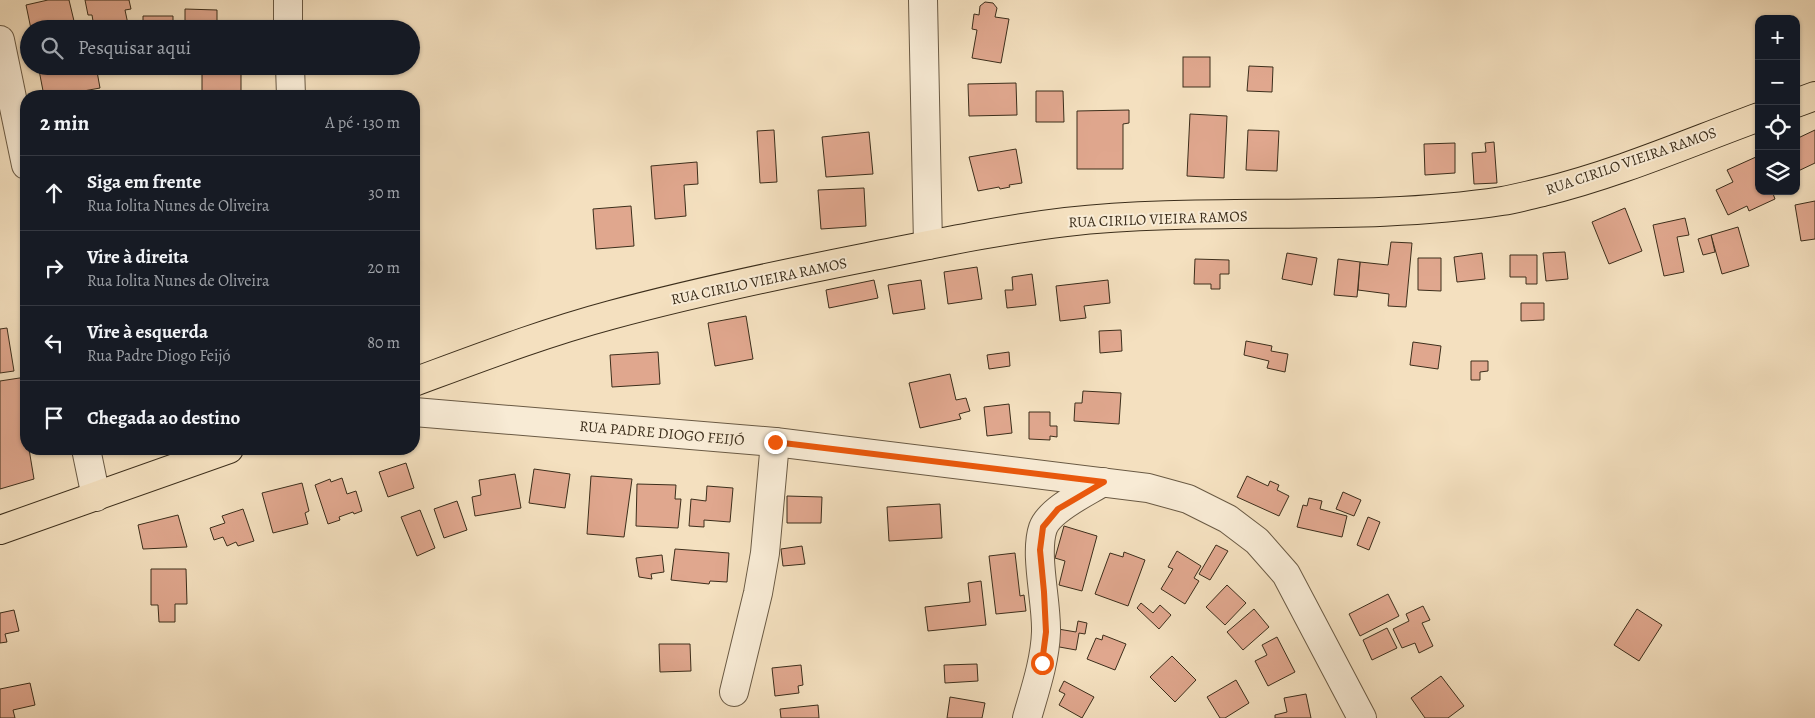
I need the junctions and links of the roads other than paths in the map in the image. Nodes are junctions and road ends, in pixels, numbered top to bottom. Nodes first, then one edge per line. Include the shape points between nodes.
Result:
1 (288, 0) edge
2 (924, 0) edge
3 (288, 20) edge
4 (0, 40) edge
5 (290, 75) edge
6 (291, 90) edge
7 (1815, 96) edge
8 (1800, 102) edge
9 (1755, 118) edge
10 (20, 136) edge
11 (928, 245) junction
12 (420, 380) edge
13 (420, 412) edge
14 (775, 442) junction
15 (87, 455) edge
16 (212, 455) edge
17 (1104, 482) junction
18 (96, 497) junction
19 (0, 530) edge
20 (734, 692) dead end
21 (1027, 718) edge
22 (1362, 718) edge

1 - 3 street
2 - 11 street
4 - 10 street
5 - 6 street
7 - 8 main road
9 - 11 main road, RUA CIRILO VIEIRA RAMOS via 1573,184 1506,201 1427,210 1078,221 1018,228
11 - 12 main road, RUA CIRILO VIEIRA RAMOS via 734,284 610,315 523,342
13 - 14 street, RUA PADRE DIOGO FEIJÓ
14 - 17 street, RUA PADRE DIOGO FEIJÓ
14 - 20 street via 765,553
15 - 18 street
16 - 18 main road
17 - 21 street via 1058,509 1043,527 1040,550 1046,632 1042,663
17 - 22 street, RUA PADRE DIOGO FEIJÓ via 1148,488 1188,499 1228,519 1257,541 1286,574
18 - 19 main road

